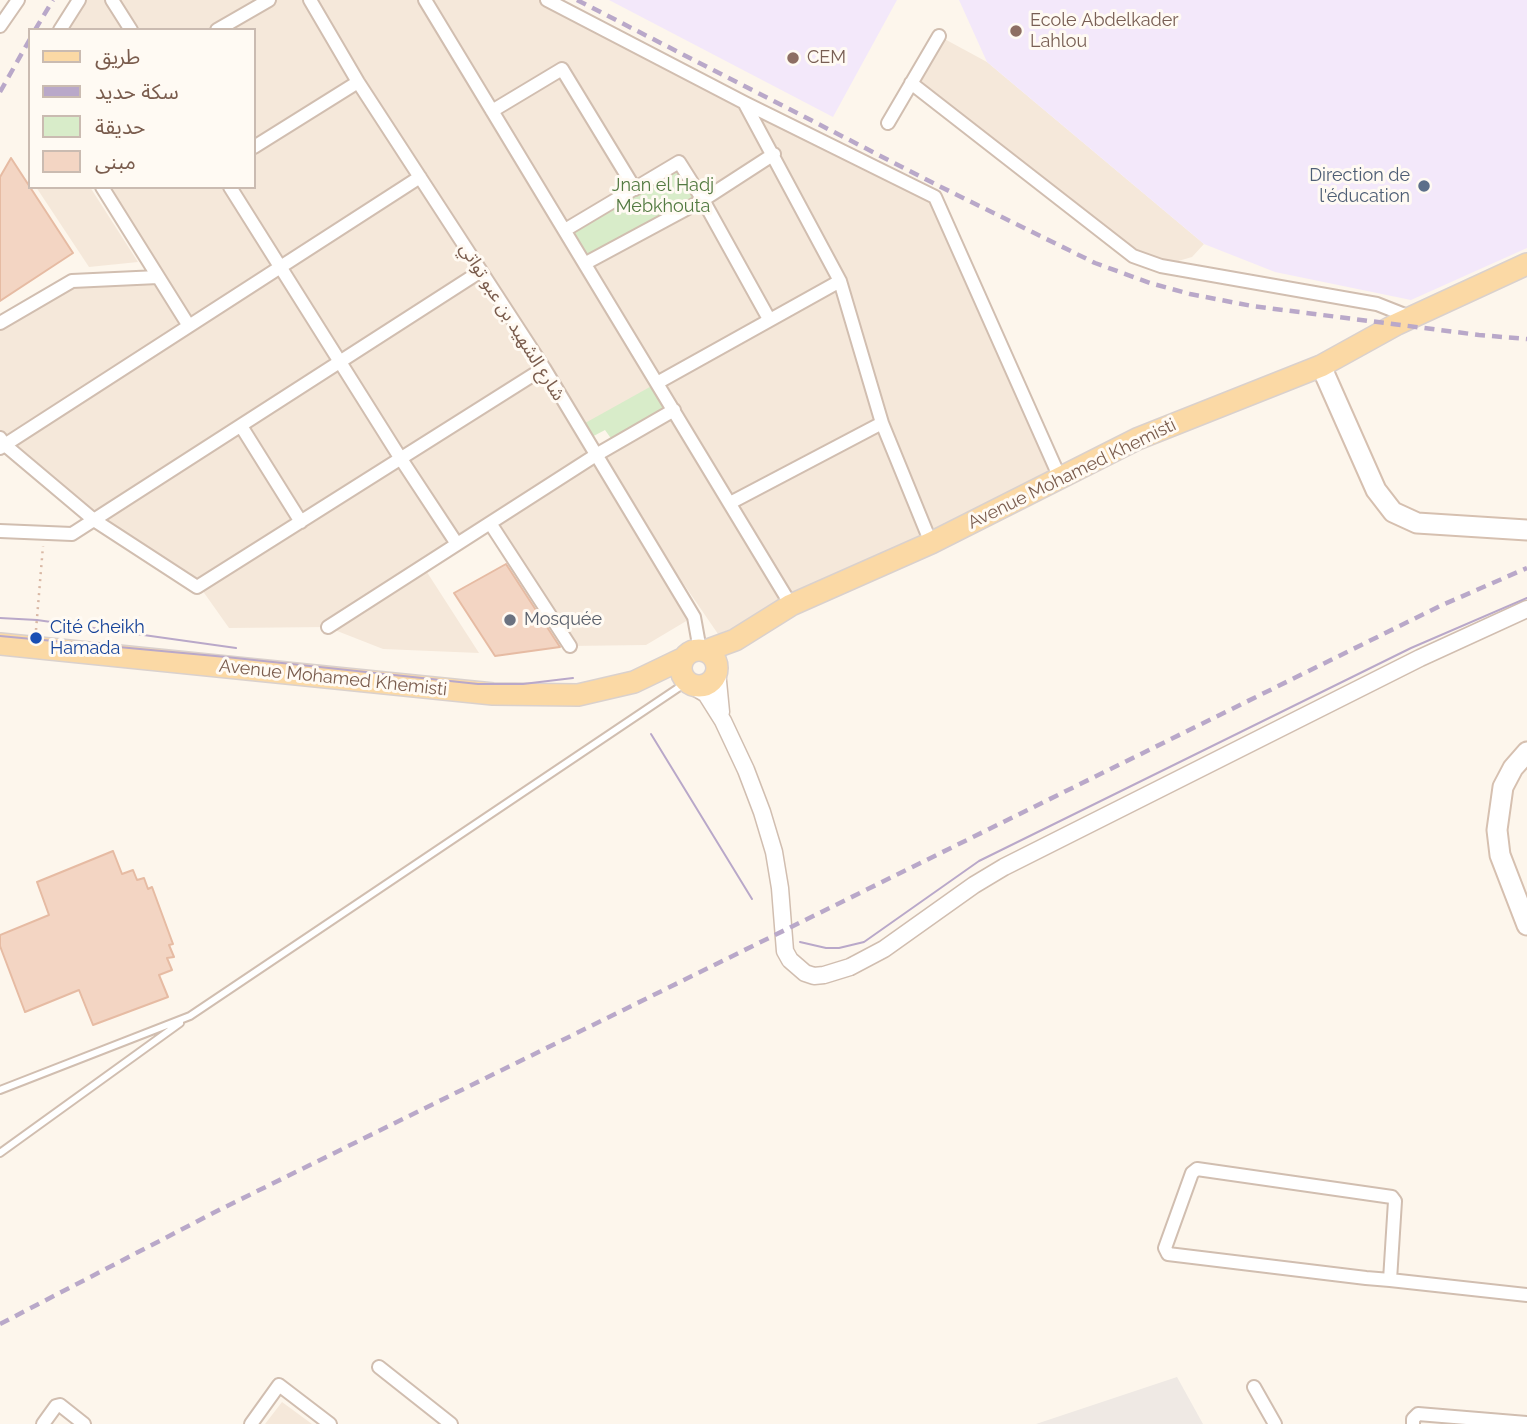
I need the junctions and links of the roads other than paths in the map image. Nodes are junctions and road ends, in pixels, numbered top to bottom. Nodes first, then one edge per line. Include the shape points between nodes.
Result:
1 (18, 0) edge
2 (79, 0) edge
3 (113, 0) edge
4 (269, 0) edge
5 (310, 0) edge
6 (425, 0) edge
7 (547, 0) edge
8 (0, 26) edge
9 (61, 28) edge
10 (130, 28) edge
11 (220, 28) edge
12 (939, 36) dead end
13 (358, 82) junction
14 (911, 83) junction
15 (745, 103) junction
16 (492, 111) junction
17 (888, 123) dead end
18 (256, 146) edge
19 (774, 153) junction
20 (420, 177) junction
21 (635, 188) junction
22 (103, 189) edge
23 (231, 189) edge
24 (703, 200) junction
25 (565, 230) junction
26 (586, 264) junction
27 (1527, 264) edge
28 (281, 267) junction
29 (481, 271) junction
30 (158, 277) junction
31 (840, 281) junction
32 (1409, 317) junction
33 (769, 319) junction
34 (0, 323) edge
35 (189, 326) junction
36 (340, 362) junction
37 (1321, 366) junction
38 (544, 368) junction
39 (657, 383) junction
40 (674, 410) junction
41 (882, 423) junction
42 (240, 426) junction
43 (2, 444) edge
44 (596, 456) junction
45 (401, 459) junction
46 (1060, 478) junction
47 (730, 503) junction
48 (94, 520) junction
49 (301, 522) junction
50 (490, 523) junction
51 (1527, 530) edge
52 (0, 531) edge
53 (931, 543) junction
54 (457, 544) junction
55 (791, 605) junction
56 (1527, 609) edge
57 (327, 626) dead end
58 (0, 644) edge
59 (570, 646) dead end
60 (698, 667) junction
61 (723, 721) junction
62 (1527, 752) edge
63 (1527, 925) edge
64 (190, 1016) junction
65 (0, 1090) edge
66 (0, 1153) edge
67 (1390, 1280) junction
68 (1527, 1295) edge
69 (379, 1367) dead end
70 (1254, 1387) dead end
71 (1527, 1423) edge
72 (43, 1424) edge
73 (84, 1424) edge
74 (251, 1424) edge
75 (330, 1424) edge
76 (451, 1424) edge
77 (1275, 1424) edge
78 (1413, 1424) edge

1 - 8 street
2 - 9 street
3 - 10 street
4 - 11 street
5 - 13 street, شارع الشهيد بن عبو تواتي
6 - 16 street
7 - 15 street
12 - 14 street
13 - 18 street
13 - 20 street, شارع الشهيد بن عبو تواتي
14 - 17 street
14 - 32 street via 1133,256 1161,266 1377,304
15 - 19 street
15 - 46 street via 935,197
16 - 21 street via 562,69
16 - 25 street
19 - 24 street
19 - 31 street
20 - 28 street
20 - 29 street, شارع الشهيد بن عبو تواتي
21 - 24 street via 679,162
21 - 25 street
22 - 30 street
23 - 28 street
24 - 26 street
24 - 33 street
25 - 26 street
26 - 39 street
27 - 32 main road, Avenue Mohamed Khemisti
28 - 35 street
28 - 36 street
29 - 36 street
29 - 38 street, شارع الشهيد بن عبو تواتي
30 - 34 street via 72,281
30 - 35 street
31 - 33 street
31 - 41 street
32 - 37 main road, Avenue Mohamed Khemisti
33 - 39 street
35 - 43 street
36 - 42 street
36 - 45 street
37 - 46 main road, Avenue Mohamed Khemisti via 1137,439
37 - 51 main road via 1376,490 1394,512 1417,523
38 - 44 street, شارع الشهيد بن عبو تواتي
38 - 45 street
39 - 40 street
40 - 44 street
40 - 47 street
41 - 47 street
41 - 53 street
42 - 48 street
42 - 49 street
43 - 48 street
44 - 50 street
44 - 60 street, شارع الشهيد بن عبو تواتي via 694,617
45 - 49 street
45 - 54 street
46 - 53 main road, Avenue Mohamed Khemisti
47 - 55 street
48 - 49 street via 197,587
48 - 52 street via 72,534
50 - 54 street
50 - 59 street
53 - 55 main road, Avenue Mohamed Khemisti
54 - 57 street
55 - 60 main road, Avenue Mohamed Khemisti
56 - 61 street via 1004,867 884,949 824,975 814,976 797,967 785,951 774,852
58 - 60 main road, Avenue Mohamed Khemisti via 494,694 578,695 634,682 662,670
60 - 61 street via 706,694
60 - 61 street via 717,687
60 - 64 lane
62 - 63 main road via 1503,787 1497,830 1500,855
64 - 65 lane
64 - 66 lane
67 - 67 street via 1168,1254 1165,1248 1194,1170 1236,1174 1392,1197
67 - 68 street
69 - 76 street
70 - 77 street
71 - 78 street via 1418,1414
72 - 73 street via 60,1405
74 - 75 street via 279,1385

